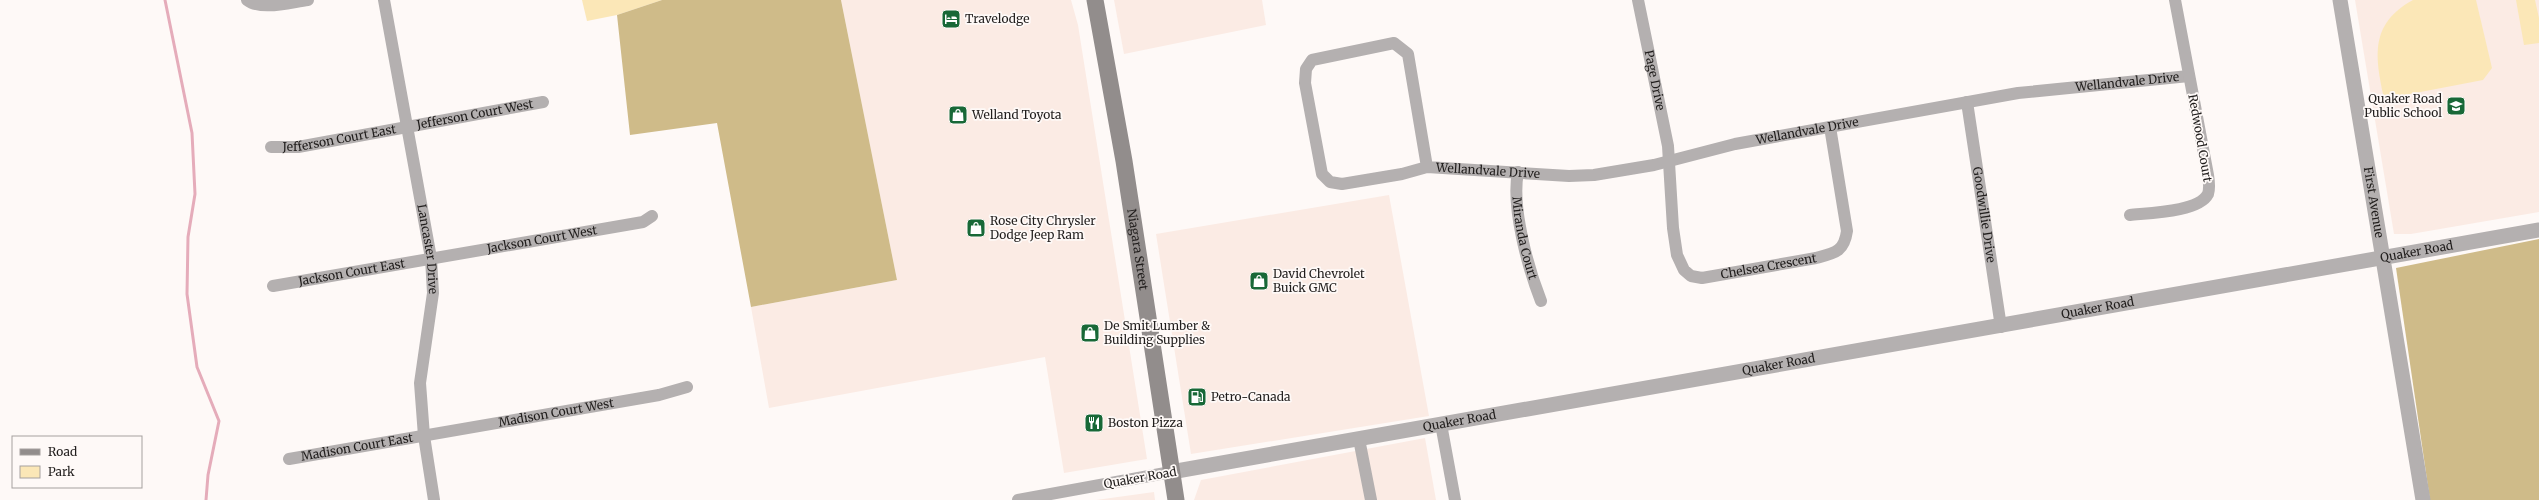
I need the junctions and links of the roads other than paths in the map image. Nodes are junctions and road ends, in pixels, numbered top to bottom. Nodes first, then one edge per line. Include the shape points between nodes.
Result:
1 (247, 0) edge
2 (308, 0) edge
3 (384, 0) edge
4 (1095, 0) edge
5 (1642, 0) edge
6 (2175, 0) edge
7 (2340, 0) edge
8 (2189, 76) junction
9 (543, 102) dead end
10 (1967, 102) junction
11 (407, 126) junction
12 (1830, 127) junction
13 (271, 147) dead end
14 (1669, 161) junction
15 (1427, 166) junction
16 (1518, 172) junction
17 (2130, 215) dead end
18 (652, 216) dead end
19 (2539, 230) edge
20 (431, 258) junction
21 (2382, 258) junction
22 (272, 286) dead end
23 (1541, 301) dead end
24 (2001, 327) junction
25 (687, 387) dead end
26 (1441, 424) junction
27 (424, 436) junction
28 (1359, 439) junction
29 (289, 459) dead end
30 (1171, 472) junction
31 (434, 500) edge
32 (1018, 500) edge
33 (1176, 500) edge
34 (1368, 500) edge
35 (1454, 500) edge
36 (2422, 500) edge

1 - 2 street via 260,5
3 - 11 street, Lancaster Drive
4 - 30 main road, Niagara Street via 1125,168
5 - 14 street, Page Drive
6 - 8 street, Redwood Court
7 - 21 street, First Avenue
8 - 10 street, Wellandvale Drive via 2044,89
8 - 17 street, Redwood Court via 2208,175 2208,195 2189,207
9 - 11 street, Jefferson Court West
10 - 12 street, Wellandvale Drive
10 - 24 street, Goodwillie Drive
11 - 13 street, Jefferson Court East via 298,147
11 - 20 street, Lancaster Drive
12 - 14 street, Wellandvale Drive via 1735,144
12 - 14 street, Chelsea Crescent via 1846,231 1845,243 1834,253 1816,258 1702,278 1687,273 1679,263 1675,246
14 - 16 street, Wellandvale Drive via 1594,175
15 - 15 street, Wellandvale Drive via 1408,54 1394,44 1336,53 1312,60 1306,69 1305,83 1322,174 1330,182 1342,184 1402,174
15 - 16 street, Wellandvale Drive
16 - 23 street, Miranda Court via 1515,186 1527,262
18 - 20 street, Jackson Court West via 643,222
19 - 21 street, Quaker Road
20 - 22 street, Jackson Court East
20 - 27 street, Lancaster Drive via 433,293 420,383
21 - 24 street, Quaker Road
21 - 36 street, First Avenue
24 - 26 street, Quaker Road
25 - 27 street, Madison Court West via 659,395
26 - 28 street, Quaker Road
26 - 35 street
27 - 29 street, Madison Court East
27 - 31 street, Lancaster Drive
28 - 30 street, Quaker Road
28 - 34 street
30 - 32 street, Quaker Road
30 - 33 main road, Niagara Street

